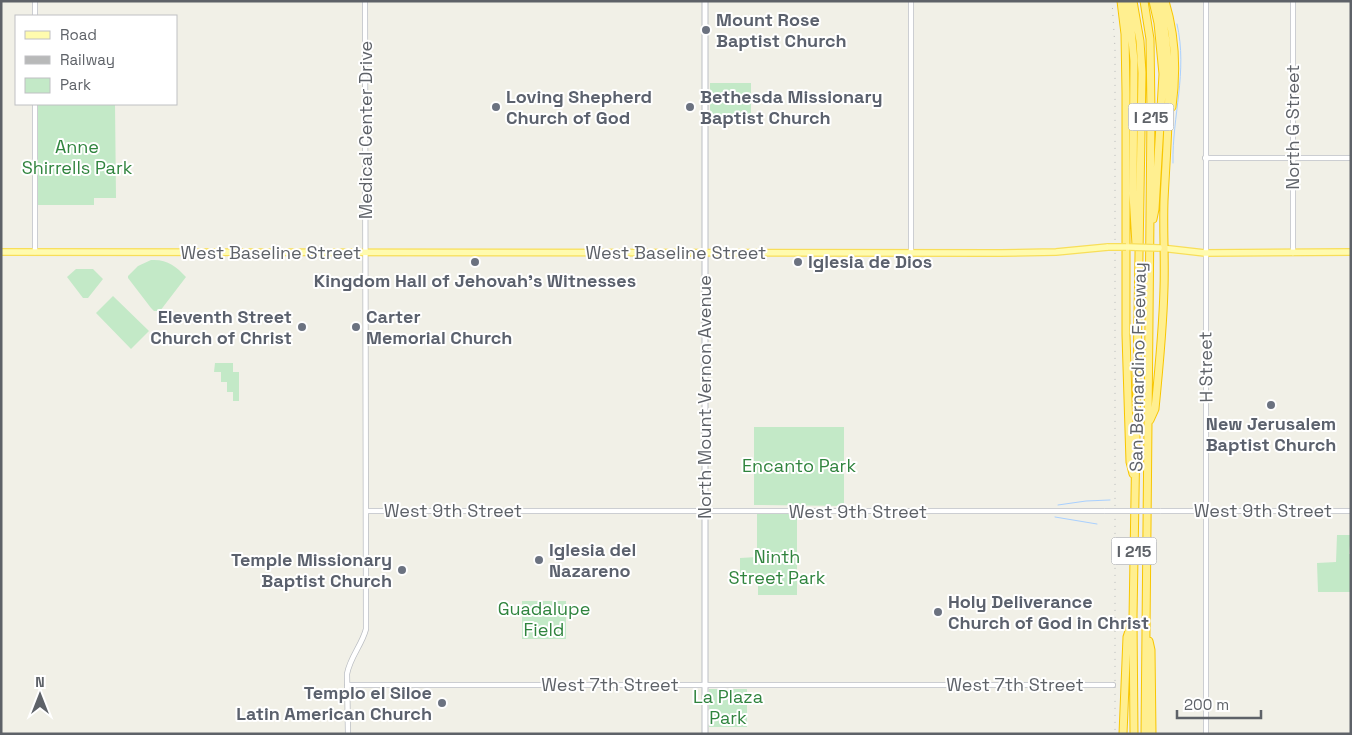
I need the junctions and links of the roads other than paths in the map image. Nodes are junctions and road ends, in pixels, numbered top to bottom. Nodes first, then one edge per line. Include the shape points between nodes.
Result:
1 (35, 1) edge
2 (366, 1) edge
3 (705, 1) edge
4 (911, 1) edge
5 (1144, 1) edge
6 (1154, 1) edge
7 (1159, 1) edge
8 (1166, 1) edge
9 (1206, 1) edge
10 (1293, 1) edge
11 (1127, 2) edge
12 (35, 15) edge
13 (1131, 29) junction
14 (1126, 93) junction
15 (35, 105) edge
16 (1168, 126) junction
17 (1205, 158) junction
18 (1293, 158) junction
19 (1351, 158) edge
20 (1150, 234) junction
21 (1126, 248) junction
22 (1161, 248) junction
23 (1, 252) edge
24 (35, 252) junction
25 (367, 252) junction
26 (911, 252) junction
27 (1351, 252) edge
28 (705, 253) junction
29 (1205, 253) junction
30 (1293, 253) junction
31 (1139, 302) junction
32 (1149, 423) junction
33 (1135, 484) junction
34 (366, 511) junction
35 (1206, 511) junction
36 (1351, 511) edge
37 (705, 512) junction
38 (1133, 618) junction
39 (1147, 630) junction
40 (347, 685) junction
41 (704, 685) junction
42 (1113, 685) dead end
43 (348, 734) edge
44 (705, 734) edge
45 (1123, 734) edge
46 (1134, 734) edge
47 (1145, 734) edge
48 (1152, 734) edge
49 (1206, 734) edge

1 - 12 street
2 - 25 street, Medical Center Drive
3 - 28 main road, North Mount Vernon Avenue
4 - 26 street
5 - 20 highway, San Bernardino Freeway / I 215 via 1151,64
6 - 20 highway via 1163,74 1155,209
7 - 16 highway via 1168,48
8 - 16 highway via 1176,55
9 - 17 street, H Street
10 - 18 street, North G Street
11 - 13 highway
11 - 14 highway
11 - 31 highway, San Bernardino Freeway / I 215 via 1140,41 1142,73
13 - 14 highway
13 - 31 highway via 1133,194
14 - 21 highway
15 - 24 street
16 - 22 highway
17 - 18 street
17 - 29 street, H Street
18 - 19 street
18 - 30 street, North G Street
20 - 32 highway, San Bernardino Freeway / I 215
21 - 22 main road, West Baseline Street, bridge
21 - 26 main road, West Baseline Street, bridge via 1056,252
21 - 33 highway via 1130,462
22 - 29 main road, West Baseline Street
22 - 32 highway via 1164,287 1156,410
23 - 24 main road, West Baseline Street
24 - 25 main road, West Baseline Street
25 - 28 main road, West Baseline Street
25 - 34 street, Medical Center Drive
26 - 28 main road, West Baseline Street
27 - 30 main road, West Baseline Street
28 - 37 main road, North Mount Vernon Avenue
29 - 30 main road, West Baseline Street
29 - 35 street, H Street
31 - 33 highway, San Bernardino Freeway / I 215
32 - 39 highway, San Bernardino Freeway / I 215
33 - 38 highway, San Bernardino Freeway / I 215
34 - 37 street, West 9th Street
34 - 40 street, Medical Center Drive via 366,629 348,666
35 - 36 street, West 9th Street
35 - 37 street, West 9th Street, bridge
35 - 49 street, H Street
37 - 41 main road, North Mount Vernon Avenue
38 - 45 highway via 1127,637
38 - 46 highway, San Bernardino Freeway / I 215
39 - 47 highway, San Bernardino Freeway / I 215
39 - 48 highway via 1151,650
40 - 41 street, West 7th Street
40 - 43 street, Medical Center Drive
41 - 42 street, West 7th Street
41 - 44 main road, North Mount Vernon Avenue

